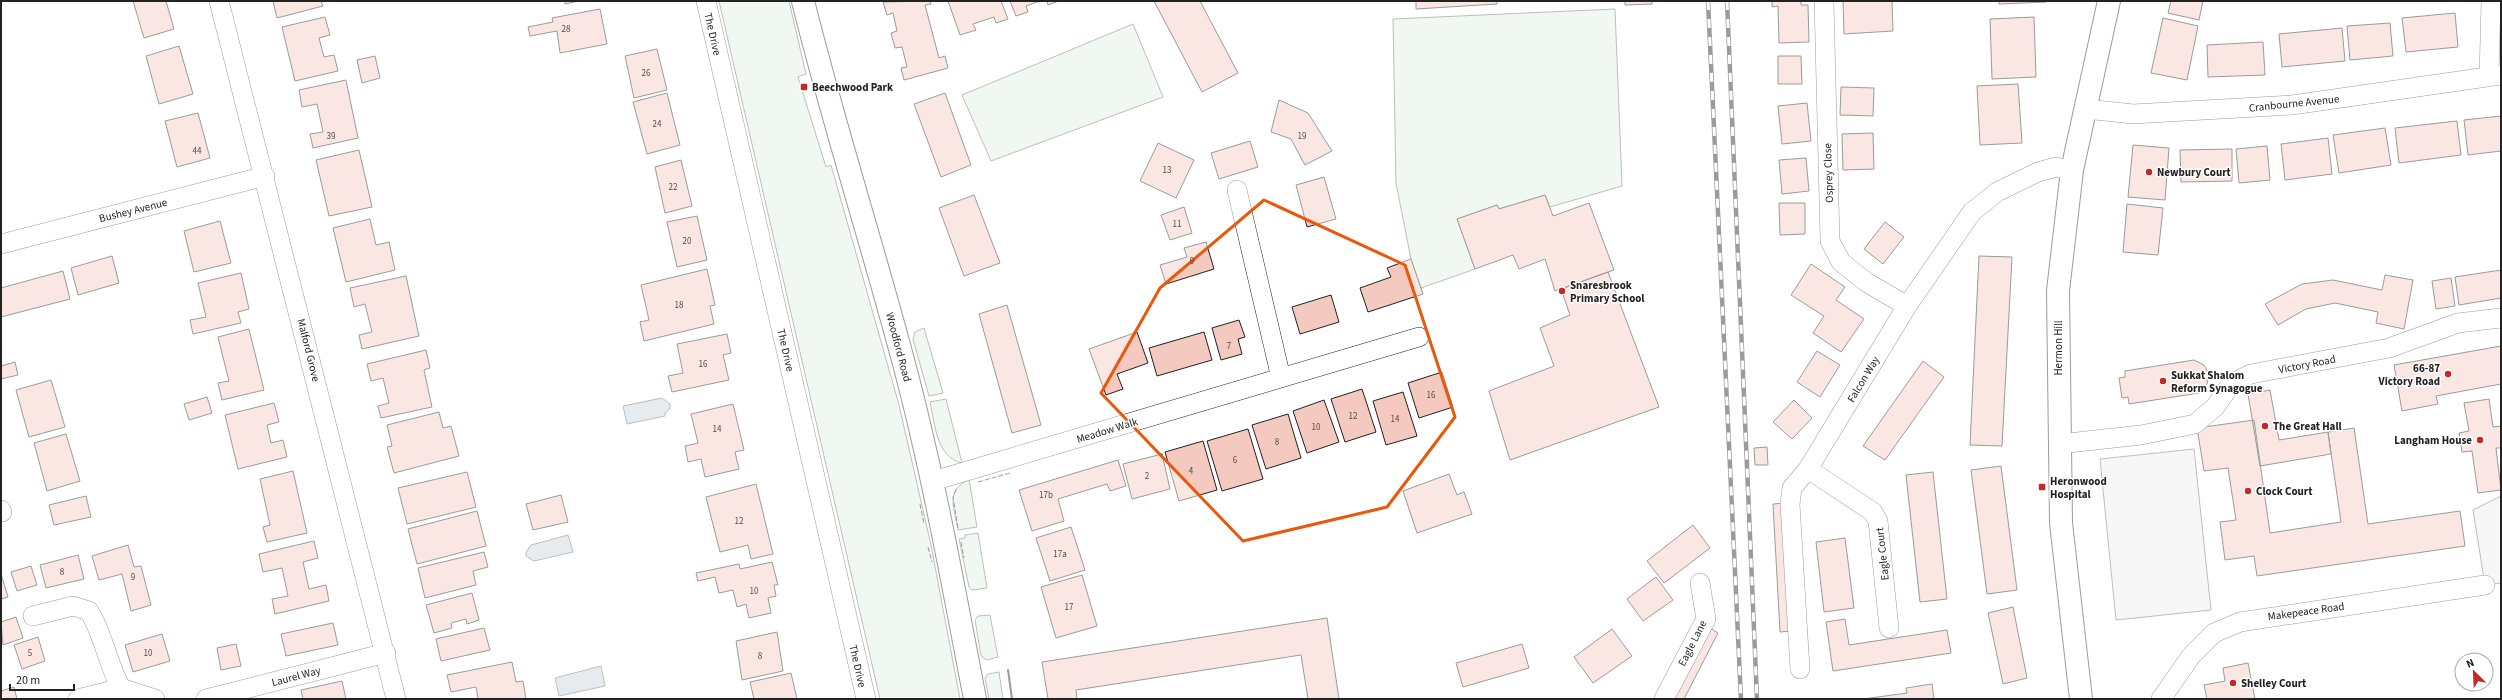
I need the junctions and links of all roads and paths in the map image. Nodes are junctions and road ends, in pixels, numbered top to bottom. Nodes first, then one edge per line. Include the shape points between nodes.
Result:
1 (219, 1) edge
2 (706, 1) edge
3 (803, 1) edge
4 (1824, 1) edge
5 (2109, 1) edge
6 (2491, 1) edge
7 (2495, 76) edge
8 (2086, 109) junction
9 (2072, 170) junction
10 (265, 176) junction
11 (1236, 190) dead end
12 (1, 244) edge
13 (1907, 306) junction
14 (2501, 318) edge
15 (1419, 337) dead end
16 (1281, 378) junction
17 (2059, 444) junction
18 (1808, 469) junction
19 (933, 481) junction
20 (1700, 583) dead end
21 (2485, 585) dead end
22 (33, 616) dead end
23 (1889, 628) dead end
24 (386, 652) junction
25 (1800, 669) dead end
26 (121, 688) junction
27 (78, 699) edge
28 (155, 699) edge
29 (206, 699) edge
30 (396, 699) edge
31 (866, 699) edge
32 (975, 699) edge
33 (1664, 699) edge
34 (2081, 699) edge
35 (2161, 699) edge

1 - 10 street, Malford Grove
2 - 31 street, The Drive
3 - 19 main road, Woodford Road via 843,155 903,358
4 - 13 street, Osprey Close via 1830,241 1841,262 1866,282
5 - 8 main road, Hermon Hill
6 - 7 street
7 - 8 street, Cranbourne Avenue via 2292,105 2133,114
8 - 9 main road, Hermon Hill
9 - 13 street, Falcon Way via 2056,167 2038,172 1997,192 1972,212
9 - 17 main road, Hermon Hill via 2058,291
10 - 12 street, Bushey Avenue
10 - 24 street, Malford Grove
11 - 16 street
13 - 18 street, Falcon Way
14 - 17 street, Victory Road via 2458,323 2389,348 2251,374 2232,382 2215,406 2195,424 2142,435
15 - 16 street, Meadow Walk
16 - 19 street, Meadow Walk
17 - 34 main road, Hermon Hill via 2061,523
18 - 23 street, Eagle Court via 1873,512 1878,521
18 - 25 street, Falcon Way via 1792,488 1790,504
19 - 32 main road, Woodford Road
20 - 33 street, Eagle Lane via 1706,619
21 - 35 street, Makepeace Road via 2240,622 2214,633 2191,656
22 - 26 street via 73,606 89,611 99,626 114,676
24 - 29 street, Laurel Way
24 - 30 street, Malford Grove
26 - 27 street
26 - 28 street

